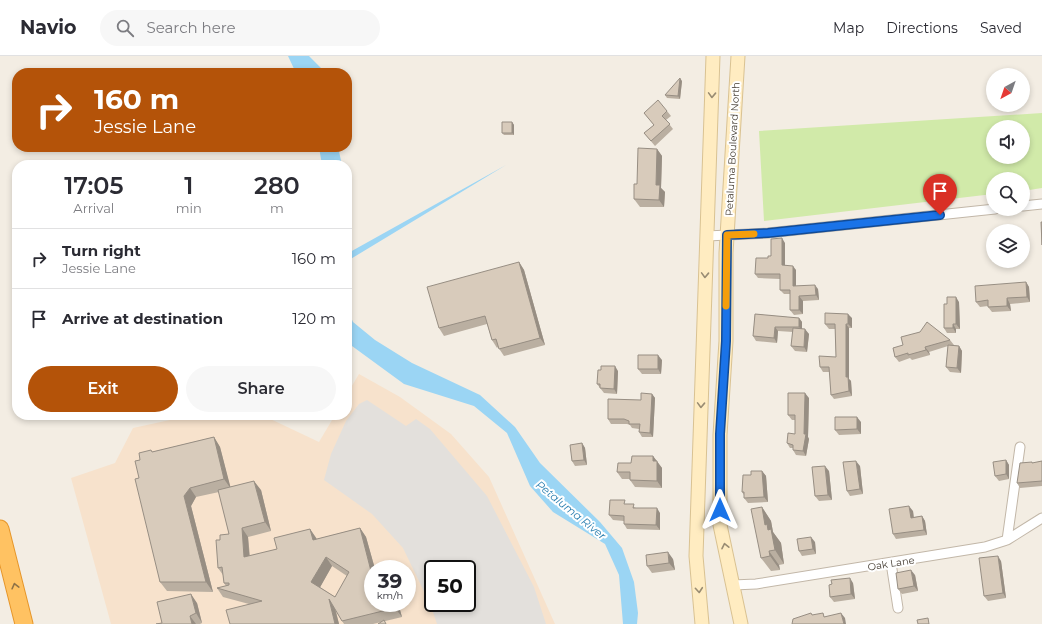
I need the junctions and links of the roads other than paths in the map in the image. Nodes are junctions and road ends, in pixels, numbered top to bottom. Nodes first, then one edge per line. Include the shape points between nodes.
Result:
1 (713, 56) edge
2 (738, 56) edge
3 (1042, 204) edge
4 (1030, 205) edge
5 (986, 210) edge
6 (727, 235) junction
7 (706, 236) junction
8 (1020, 448) dead end
9 (1042, 518) edge
10 (0, 529) edge
11 (1008, 540) junction
12 (891, 563) junction
13 (733, 584) junction
14 (898, 608) dead end
15 (24, 624) edge
16 (702, 624) edge
17 (741, 624) edge

1 -> 7 main road
2 - 6 main road, Petaluma Boulevard North
3 - 4 street
5 - 6 street
6 - 7 street
13 -> 6 main road, Petaluma Boulevard North via 720,525 720,434 726,341
7 -> 16 main road via 696,556
8 - 11 street
9 - 11 street, Oak Lane
15 -> 10 highway
11 - 12 street, Oak Lane via 985,547
12 - 13 street, Oak Lane via 756,584
12 - 14 street
13 - 17 main road, Petaluma Boulevard North

